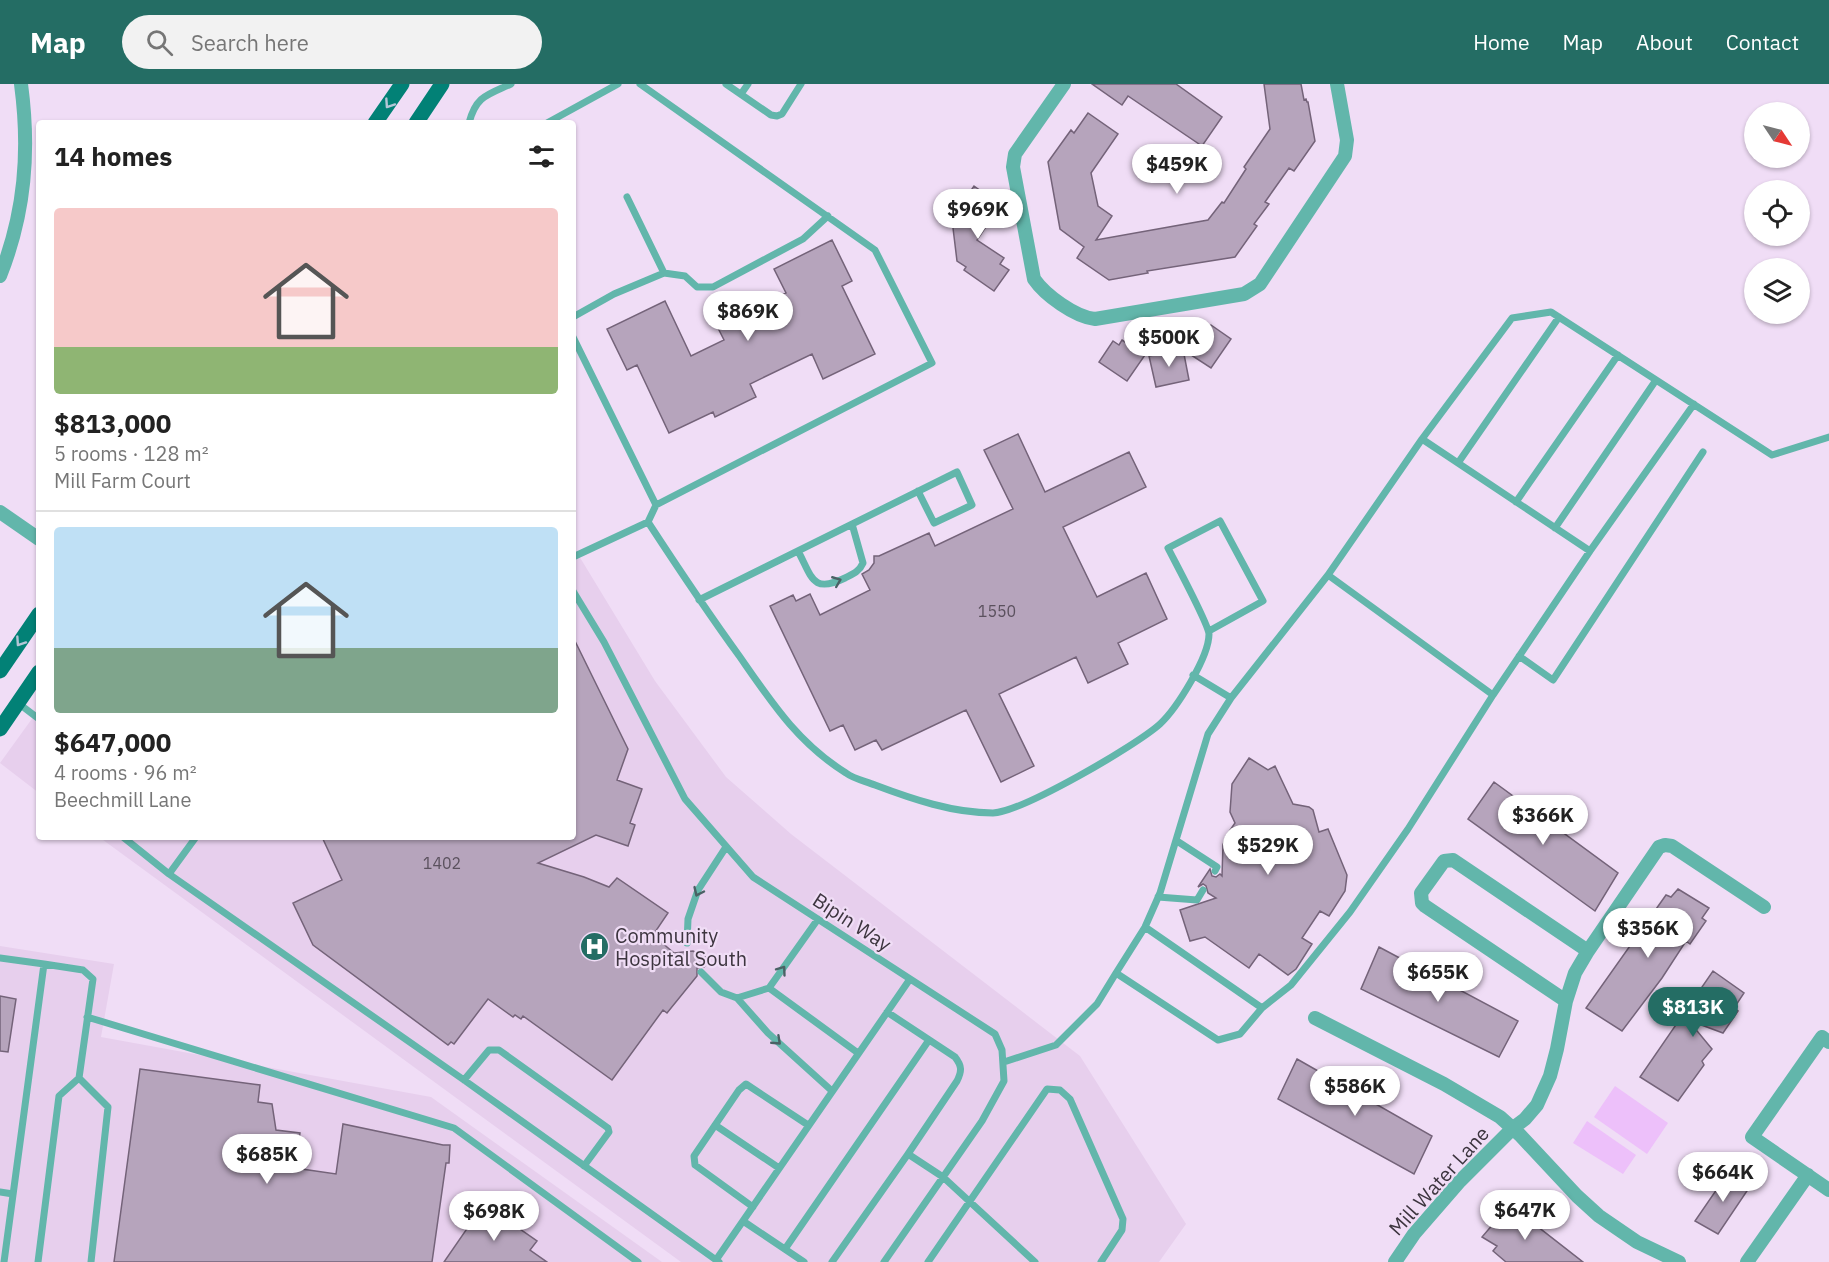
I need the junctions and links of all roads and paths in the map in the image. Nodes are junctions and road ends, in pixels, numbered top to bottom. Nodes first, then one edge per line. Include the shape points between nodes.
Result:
1 (21, 84) edge
2 (402, 84) edge
3 (442, 84) edge
4 (511, 84) edge
5 (618, 84) edge
6 (640, 84) edge
7 (726, 84) edge
8 (748, 84) edge
9 (801, 84) edge
10 (1064, 84) edge
11 (1337, 84) edge
12 (741, 94) junction
13 (377, 120) edge
14 (418, 120) edge
15 (470, 120) edge
16 (552, 120) edge
17 (627, 197) dead end
18 (828, 216) junction
19 (664, 273) junction
20 (0, 276) edge
21 (576, 315) edge
22 (1559, 317) junction
23 (576, 343) edge
24 (1618, 355) junction
25 (1656, 380) junction
26 (1694, 404) junction
27 (1829, 437) edge
28 (1422, 439) junction
29 (1703, 452) dead end
30 (1458, 463) junction
31 (918, 491) junction
32 (1516, 502) junction
33 (656, 505) junction
34 (0, 512) edge
35 (648, 522) junction
36 (852, 524) junction
37 (1555, 528) junction
38 (36, 537) edge
39 (798, 551) junction
40 (1590, 551) junction
41 (576, 556) edge
42 (1328, 575) junction
43 (576, 596) edge
44 (699, 600) junction
45 (36, 618) edge
46 (1209, 631) junction
47 (1519, 656) junction
48 (0, 671) edge
49 (1193, 675) junction
50 (36, 676) edge
51 (1493, 695) junction
52 (1231, 698) junction
53 (18, 703) junction
54 (36, 717) edge
55 (0, 729) edge
56 (128, 840) edge
57 (194, 840) edge
58 (1177, 841) junction
59 (726, 847) junction
60 (1215, 871) dead end
61 (169, 874) junction
62 (1203, 890) dead end
63 (1158, 897) junction
64 (1764, 907) dead end
65 (818, 920) junction
66 (1145, 927) junction
67 (687, 943) dead end
68 (1588, 951) junction
69 (0, 958) edge
70 (44, 964) junction
71 (702, 972) dead end
72 (1116, 973) junction
73 (910, 979) junction
74 (769, 988) junction
75 (737, 998) junction
76 (1566, 1001) junction
77 (1262, 1008) junction
78 (887, 1012) junction
79 (87, 1017) junction
80 (1315, 1018) dead end
81 (928, 1040) junction
82 (1829, 1042) edge
83 (858, 1053) junction
84 (1004, 1062) junction
85 (79, 1078) junction
86 (464, 1080) junction
87 (832, 1091) junction
88 (715, 1125) junction
89 (808, 1125) junction
90 (1513, 1128) junction
91 (908, 1154) junction
92 (584, 1166) junction
93 (779, 1168) junction
94 (1808, 1175) junction
95 (943, 1177) junction
96 (1829, 1190) edge
97 (0, 1192) edge
98 (13, 1194) junction
99 (970, 1202) junction
100 (753, 1206) junction
101 (743, 1221) junction
102 (785, 1249) junction
103 (717, 1261) edge
104 (4, 1262) edge
105 (38, 1262) edge
106 (91, 1262) edge
107 (638, 1262) edge
108 (804, 1262) edge
109 (832, 1262) edge
110 (884, 1262) edge
111 (928, 1262) edge
112 (1035, 1262) edge
113 (1101, 1262) edge
114 (1395, 1262) edge
115 (1678, 1262) edge
116 (1747, 1262) edge

1 - 20 street via 26,134 24,188 14,237
2 -> 13 main road
3 - 14 main road
4 - 15 lane via 480,97
5 - 16 lane
6 - 18 lane
7 - 12 lane
8 - 12 lane
9 - 12 lane via 777,116
10 - 11 street via 1015,154 1014,163 1036,282 1076,314 1095,319 1244,294 1256,287 1344,160 1348,148
17 - 19 lane
18 - 19 lane via 803,239 713,287 697,287 685,276
18 - 33 lane via 875,250 932,363
19 - 21 lane
22 - 24 lane
22 - 28 lane via 1551,312 1512,318
22 - 30 lane
23 - 33 lane
24 - 25 lane
24 - 32 lane
25 - 26 lane
25 - 37 lane
26 - 27 lane via 1772,455
26 - 40 lane
28 - 30 lane
28 - 42 lane
29 - 47 lane via 1553,680
30 - 32 lane
31 - 31 lane via 957,472 972,505 934,523
31 - 36 lane
32 - 37 lane
33 - 35 lane
34 - 38 street
35 - 41 lane
35 - 44 lane
36 - 39 lane
39 -> 36 lane via 818,584 833,584 855,573 863,563
37 - 40 lane
39 - 44 lane
40 - 47 lane
42 - 51 lane
42 - 52 lane
43 - 59 lane, Bipin Way via 685,799
44 - 49 lane via 779,713 810,747 848,774 924,803 963,810 996,813 1041,797 1160,724 1178,703
45 -> 48 main road
46 - 46 lane via 1168,548 1220,521 1263,601
46 - 49 lane via 1207,649
47 - 51 lane
49 - 52 lane
50 - 53 main road
51 - 77 lane via 1350,912 1292,985
52 - 58 lane via 1208,734
53 - 54 lane
53 - 55 main road
56 - 61 lane
57 - 61 lane
58 - 60 lane via 1217,867
58 - 63 lane
59 - 65 lane, Bipin Way via 753,877
59 -> 67 lane via 698,890 688,919
61 - 86 lane
62 - 63 lane via 1197,900
63 - 66 lane
64 - 68 street, Mill Water Lane via 1672,846 1662,845
65 - 73 lane, Bipin Way
74 -> 65 lane
66 - 72 lane
66 - 77 lane
68 - 76 street, Mill Water Lane via 1575,973
68 - 76 street via 1453,860 1443,861 1421,893 1425,906
69 - 70 lane
70 - 79 lane via 83,970 93,979
70 - 98 lane
71 - 75 lane via 721,992
72 - 77 lane via 1218,1040 1240,1034
72 - 84 lane via 1097,1004 1056,1046
73 - 78 lane
73 - 84 lane, Bipin Way via 995,1034
74 - 75 lane
74 - 83 lane
75 -> 87 lane
76 - 90 street, Mill Water Lane via 1550,1076 1537,1105
78 - 81 lane
78 - 83 lane
79 - 85 lane
79 - 107 lane via 454,1128
80 - 90 street via 1444,1084
81 - 91 lane via 955,1057 962,1073
81 - 102 lane
82 - 94 street via 1822,1037 1752,1137
83 - 87 lane
84 - 95 lane, Bipin Way via 1004,1081
85 - 105 lane via 59,1096
85 - 106 lane via 108,1107
86 - 92 lane
86 - 92 lane via 489,1050 499,1050 608,1128
87 - 89 lane
88 - 89 lane via 746,1084
88 - 93 lane
88 - 100 lane via 694,1156 695,1165
89 - 93 lane
90 - 114 street, Mill Water Lane via 1460,1181
90 - 115 street via 1599,1216 1643,1246
91 - 95 lane
91 - 109 lane
92 - 103 lane
93 - 100 lane
94 - 96 street
94 - 116 street
95 - 99 lane
95 - 110 lane, Bipin Way
97 - 98 lane
98 - 104 lane
99 - 111 lane
99 - 112 lane
99 - 113 lane via 1047,1089 1060,1090 1070,1100 1123,1219 1122,1230
100 - 101 lane
101 - 102 lane
101 - 103 lane
102 - 108 lane

